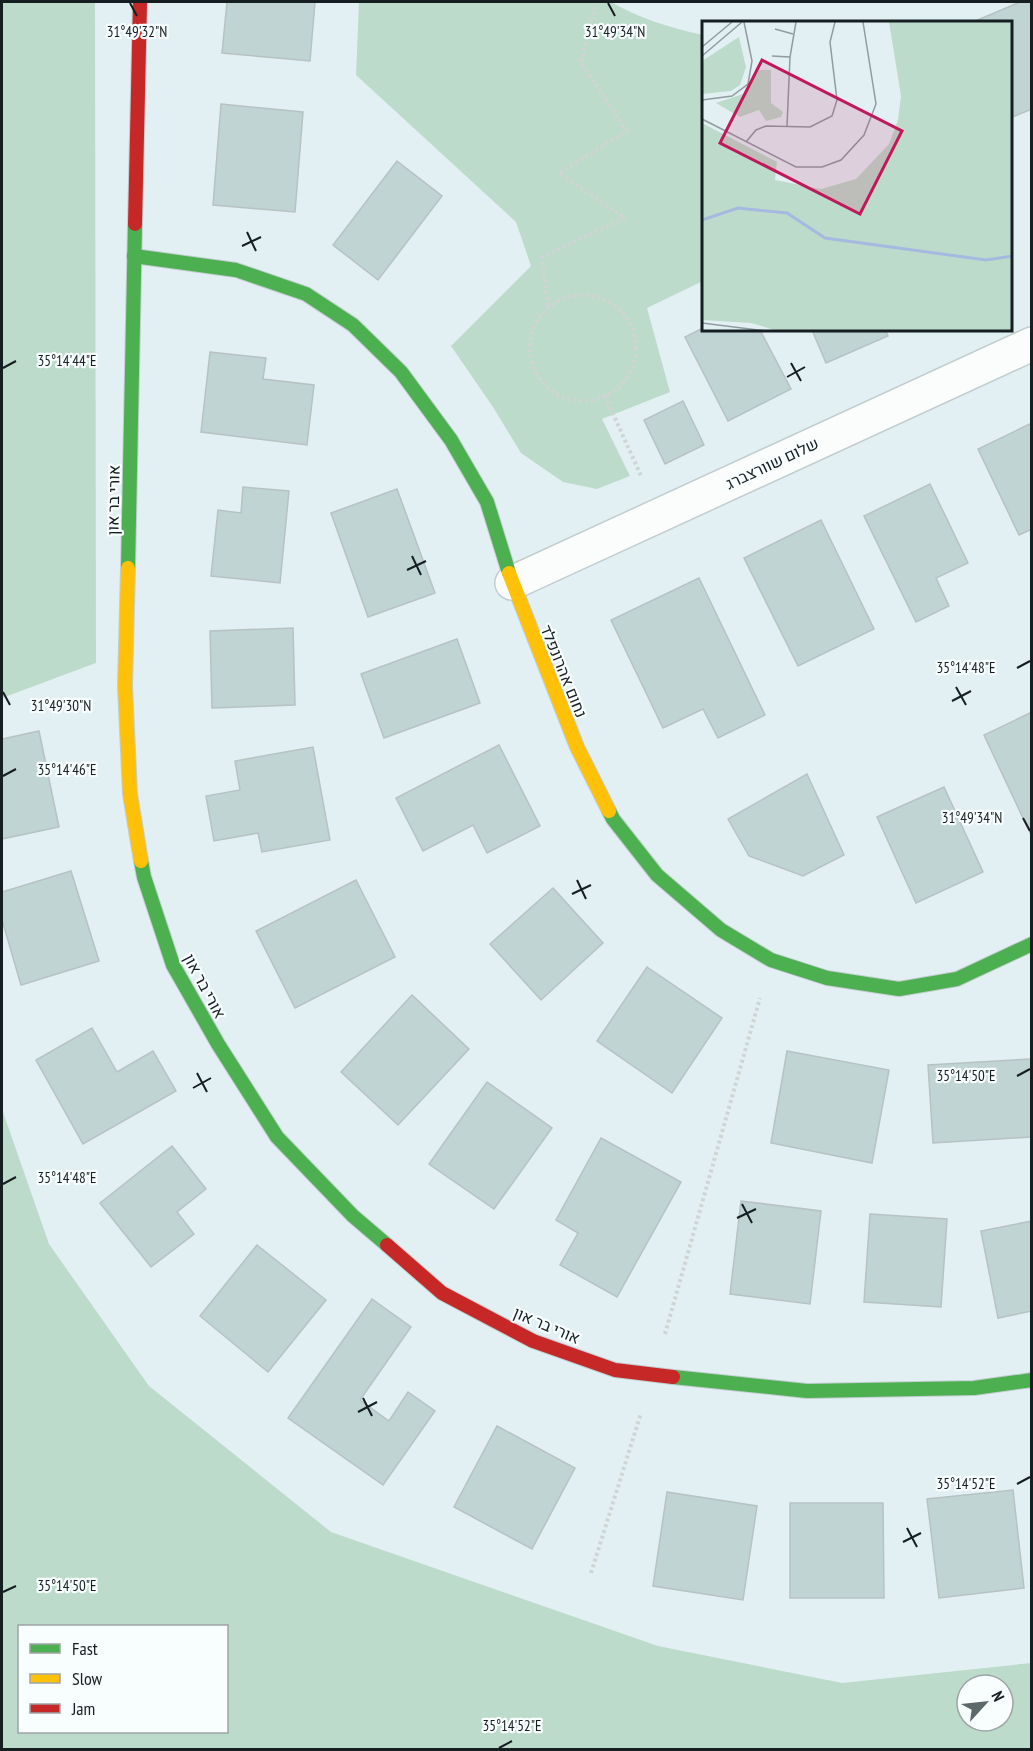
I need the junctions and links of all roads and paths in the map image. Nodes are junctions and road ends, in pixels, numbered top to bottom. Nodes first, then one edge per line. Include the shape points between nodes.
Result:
1 (140, 2) edge
2 (596, 2) edge
3 (134, 256) junction
4 (548, 306) junction
5 (1032, 344) edge
6 (605, 396) junction
7 (658, 516) junction
8 (512, 583) junction
9 (1032, 944) edge
10 (771, 960) junction
11 (653, 1375) junction
12 (1032, 1380) edge
13 (591, 1573) dead end

1 - 3 street, אורי בר און
2 - 4 path via 581,63 627,131 559,173 625,218 542,257
3 - 8 street, נחום אהרונפלד via 236,270 306,294 353,325 401,372 451,440 487,502
3 - 11 street, אורי בר און via 125,686 130,794 144,877 173,965 277,1137 352,1216 442,1293 533,1341 615,1370
4 - 6 path via 537,320 530,345 532,363 541,380 569,399 588,401
4 - 6 path via 583,294 616,306 628,319 635,336 636,355 621,386
5 - 7 street, שלום שוורצברג
6 - 7 path
7 - 8 street, שלום שוורצברג
8 - 10 street, נחום אהרונפלד via 577,747 613,819 657,875 721,930
9 - 10 street, נחום אהרונפלד via 957,979 899,989 827,978
10 - 11 path
11 - 12 street, אורי בר און via 807,1391 974,1388
11 - 13 path

